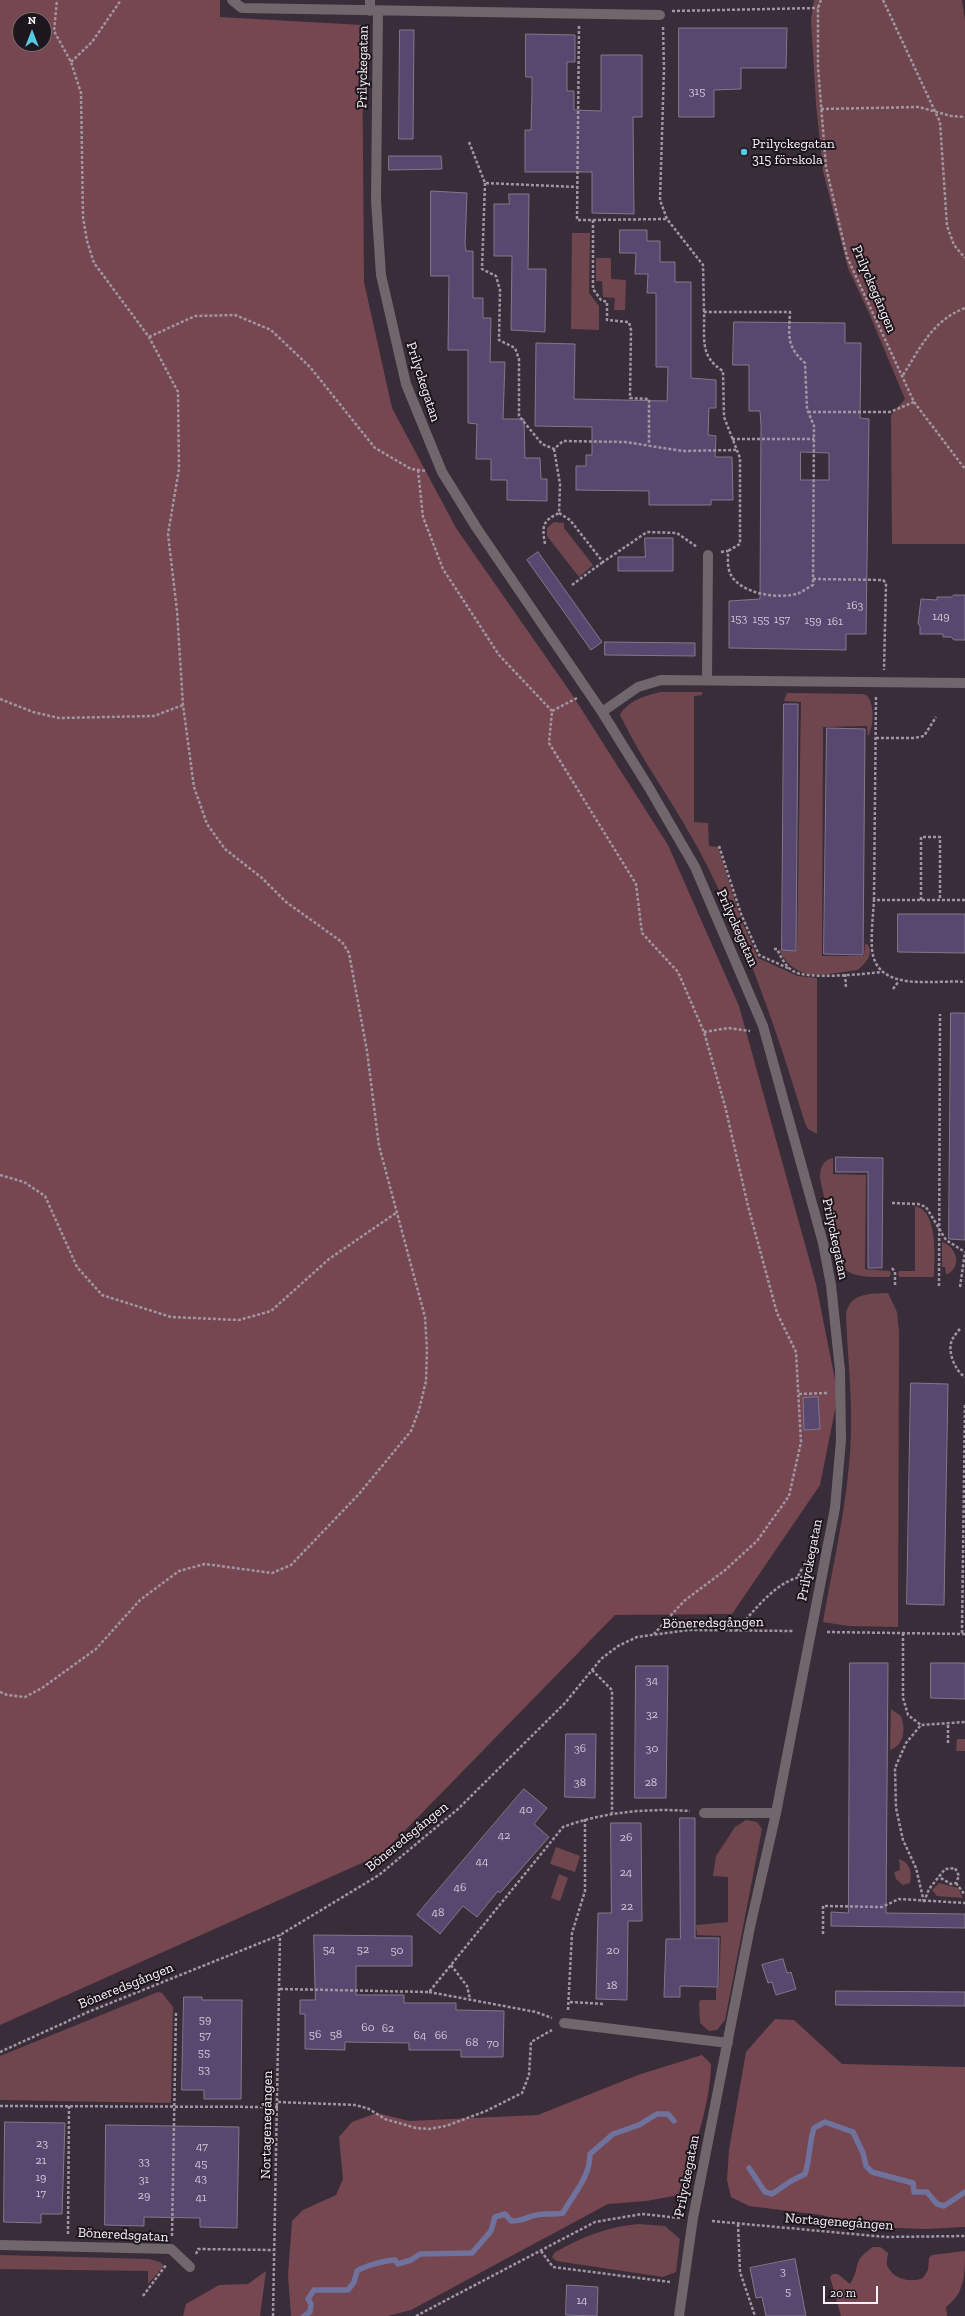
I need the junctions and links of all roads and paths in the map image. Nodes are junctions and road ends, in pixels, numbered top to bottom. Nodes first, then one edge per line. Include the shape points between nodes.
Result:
1 (57, 0) edge
2 (121, 0) edge
3 (232, 0) edge
4 (370, 0) edge
5 (821, 0) edge
6 (883, 0) edge
7 (818, 8) junction
8 (374, 11) junction
9 (660, 15) junction
10 (579, 32) dead end
11 (71, 62) junction
12 (821, 109) junction
13 (933, 110) junction
14 (965, 117) edge
15 (469, 142) dead end
16 (485, 183) junction
17 (577, 187) junction
18 (667, 219) junction
19 (593, 220) junction
20 (965, 258) edge
21 (965, 308) edge
22 (704, 312) junction
23 (150, 337) junction
24 (903, 376) junction
25 (914, 402) junction
26 (808, 412) junction
27 (732, 439) junction
28 (814, 439) junction
29 (649, 445) junction
30 (554, 449) junction
31 (736, 450) junction
32 (965, 469) edge
33 (418, 470) junction
34 (442, 472) junction
35 (559, 513) junction
36 (545, 544) dead end
37 (728, 550) junction
38 (708, 555) junction
39 (603, 562) junction
40 (813, 579) junction
41 (572, 585) dead end
42 (707, 679) junction
43 (880, 683) junction
44 (965, 683) edge
45 (588, 691) junction
46 (0, 699) edge
47 (183, 705) junction
48 (552, 712) junction
49 (602, 712) junction
50 (936, 717) dead end
51 (876, 738) junction
52 (719, 846) dead end
53 (874, 900) junction
54 (921, 900) junction
55 (940, 900) junction
56 (965, 900) edge
57 (774, 949) dead end
58 (790, 969) junction
59 (882, 972) junction
60 (845, 974) junction
61 (899, 981) junction
62 (965, 982) edge
63 (846, 987) dead end
64 (894, 989) dead end
65 (940, 1014) dead end
66 (763, 1026) junction
67 (704, 1032) junction
68 (0, 1175) edge
69 (892, 1203) dead end
70 (396, 1213) junction
71 (938, 1229) junction
72 (965, 1252) edge
73 (892, 1268) dead end
74 (895, 1286) dead end
75 (938, 1286) dead end
76 (960, 1287) dead end
77 (960, 1329) dead end
78 (965, 1377) edge
79 (841, 1388) junction
80 (799, 1394) junction
81 (965, 1405) edge
82 (964, 1437) edge
83 (964, 1555) edge
84 (820, 1579) junction
85 (736, 1631) junction
86 (794, 1631) dead end
87 (827, 1632) dead end
88 (654, 1634) junction
89 (903, 1634) junction
90 (963, 1634) edge
91 (592, 1670) junction
92 (0, 1692) edge
93 (948, 1722) junction
94 (965, 1722) edge
95 (921, 1725) junction
96 (948, 1743) dead end
97 (612, 1813) junction
98 (704, 1813) joint
99 (776, 1813) junction
100 (585, 1819) junction
101 (939, 1877) junction
102 (956, 1883) junction
103 (965, 1895) edge
104 (924, 1902) junction
105 (965, 1903) edge
106 (824, 1934) dead end
107 (280, 1935) junction
108 (451, 1964) junction
109 (280, 1990) junction
110 (429, 1992) junction
111 (470, 1999) junction
112 (570, 2002) junction
113 (605, 2004) dead end
114 (176, 2011) dead end
115 (564, 2023) junction
116 (728, 2043) junction
117 (0, 2052) edge
118 (278, 2102) junction
119 (0, 2106) edge
120 (69, 2106) junction
121 (174, 2106) junction
122 (278, 2107) junction
123 (681, 2218) dead end
124 (712, 2220) dead end
125 (738, 2224) junction
126 (965, 2236) edge
127 (0, 2245) edge
128 (68, 2246) junction
129 (171, 2249) junction
130 (274, 2250) junction
131 (541, 2251) junction
132 (190, 2268) joint
133 (684, 2284) junction
134 (143, 2296) dead end
135 (273, 2316) edge
136 (416, 2316) edge
137 (679, 2316) edge
138 (755, 2316) edge

1 - 11 path via 54,32
2 - 11 path via 92,42
3 - 8 street, Prilyckegatan via 242,8
4 - 8 street, Prilyckegatan
5 - 7 path, Prilyckegången
6 - 13 path
7 - 9 path via 675,10
7 - 12 path, Prilyckegången
8 - 9 street, Prilyckegatan
8 - 34 street, Prilyckegatan via 376,200 381,275 406,384
9 - 18 path via 664,33 660,200
10 - 17 path via 580,121
11 - 23 path via 81,93 83,217 87,241 94,263
12 - 13 path via 919,107
12 - 24 path, Prilyckegången via 826,167 847,257
13 - 14 path
13 - 20 path via 940,122 947,226 954,245
15 - 16 path
16 - 17 path
16 - 30 path via 482,269 496,276 500,290 499,340 515,348 519,359 519,416 542,444
17 - 19 path via 577,220
18 - 19 path
18 - 22 path via 703,265
19 - 29 path via 593,289 601,300 607,302 607,320 629,322 630,398 649,399
21 - 24 path via 950,315 933,329
22 - 26 path via 790,312 789,340 795,354 805,363
22 - 27 path via 705,352 711,364 723,371 724,417
23 - 33 path via 194,316 235,315 271,330 310,367 375,448 410,469
23 - 47 path via 178,392 179,469 168,534 177,611
24 - 25 path, Prilyckegången
25 - 26 path via 890,412
25 - 32 path, Prilyckegången
26 - 28 path via 814,426
27 - 28 path
27 - 31 path
28 - 40 path
29 - 30 path via 563,441
29 - 31 path via 684,451
30 - 35 path via 560,484
31 - 37 path via 740,458 740,544
33 - 34 path
33 - 48 path via 423,517 443,569 499,655
34 - 45 street, Prilyckegatan via 476,527
35 - 36 path via 549,518 543,528
35 - 39 path via 570,520
37 - 38 path
37 - 40 path via 730,574 735,582 755,593 799,593 813,585
38 - 39 path via 677,533 647,532
38 - 42 street
39 - 41 path
40 - 43 path via 886,582
42 - 43 street
42 - 49 street via 661,680 638,687
43 - 44 street
43 - 51 path
45 - 48 path
45 - 49 street, Prilyckegatan
46 - 47 path via 33,712 59,718 154,716
47 - 70 path via 194,787 207,824 225,849 262,878 286,902 342,942 349,954 367,1051 379,1146
48 - 67 path via 549,743 636,884 642,933 678,972
49 - 66 street, Prilyckegatan via 695,867
50 - 51 path via 924,736
51 - 53 path
52 - 58 path via 741,914 759,955
53 - 54 path
53 - 59 path via 872,950
54 - 55 path
54 - 55 path via 922,837 940,837
55 - 56 path
57 - 58 path via 777,949
58 - 60 path via 804,974
59 - 60 path
59 - 61 path
60 - 63 path
61 - 62 path
61 - 64 path
65 - 71 path
66 - 67 path via 750,1031 728,1028
66 - 79 street, Prilyckegatan via 824,1243 831,1285
67 - 80 path via 777,1312 796,1352
68 - 70 path via 24,1182 45,1196 76,1267 102,1295 171,1317 239,1320 271,1311 330,1259
69 - 71 path via 926,1207
70 - 92 path via 424,1317 427,1350 426,1381 419,1410 411,1431 397,1450 322,1535 291,1565 272,1573 205,1564 179,1571 140,1600 96,1649 42,1688 25,1697
71 - 72 path via 946,1240
71 - 75 path
72 - 76 path
73 - 74 path via 895,1272
77 - 78 path via 952,1341 952,1356 960,1374
79 - 80 path via 824,1394
79 - 84 street, Prilyckegatan via 841,1440 835,1508
80 - 88 path via 801,1442 790,1496 757,1541 724,1571 684,1601
81 - 82 path
82 - 83 path
83 - 90 path
84 - 85 path via 798,1576 784,1583 764,1599
84 - 99 street, Prilyckegatan
85 - 86 path, Böneredsgången
85 - 88 path, Böneredsgången via 689,1630
87 - 89 path
88 - 91 path, Böneredsgången via 637,1636 618,1646
89 - 90 path
89 - 95 path via 903,1698 908,1715
91 - 97 path via 612,1690
91 - 107 path, Böneredsgången via 565,1703 458,1809 379,1875
93 - 94 path
93 - 95 path
93 - 96 path
95 - 104 path via 906,1743 895,1768 895,1788 896,1808 903,1840 916,1868
97 - 98 path
97 - 100 path
98 - 99 street
99 - 116 street, Prilyckegatan via 750,1927
100 - 108 path via 563,1827
100 - 112 path via 584,1891 572,1933
101 - 102 path via 945,1882
101 - 102 path via 945,1869 955,1868 959,1876
101 - 104 path via 929,1889
102 - 103 path
104 - 105 path
104 - 106 path via 900,1899 882,1907 823,1906
107 - 109 path, Nortagenegången
107 - 117 path, Böneredsgången via 88,2012
108 - 110 path
108 - 111 path via 467,1986
109 - 110 path
109 - 118 path, Nortagenegången
110 - 111 path
111 - 115 path via 536,2012
112 - 113 path
112 - 115 path
114 - 121 path
115 - 116 street
115 - 118 path via 531,2042 529,2076 522,2093 486,2111 446,2126 429,2129 410,2126 386,2119 356,2105
116 - 133 street, Prilyckegatan via 693,2218
118 - 122 path, Nortagenegången
119 - 120 path
120 - 121 path
120 - 128 path
121 - 122 path
121 - 129 path
122 - 130 path, Nortagenegången
123 - 131 path via 642,2214 595,2222
124 - 125 path, Nortagenegången
125 - 126 path, Nortagenegången via 886,2237
125 - 138 path via 740,2272
127 - 128 street, Böneredsgatan
128 - 129 street, Böneredsgatan
129 - 132 street, Böneredsgatan
129 - 134 path via 165,2268
130 - 132 path via 198,2249
130 - 135 path, Nortagenegången
131 - 133 path via 553,2267
131 - 136 path
133 - 137 street, Prilyckegatan

